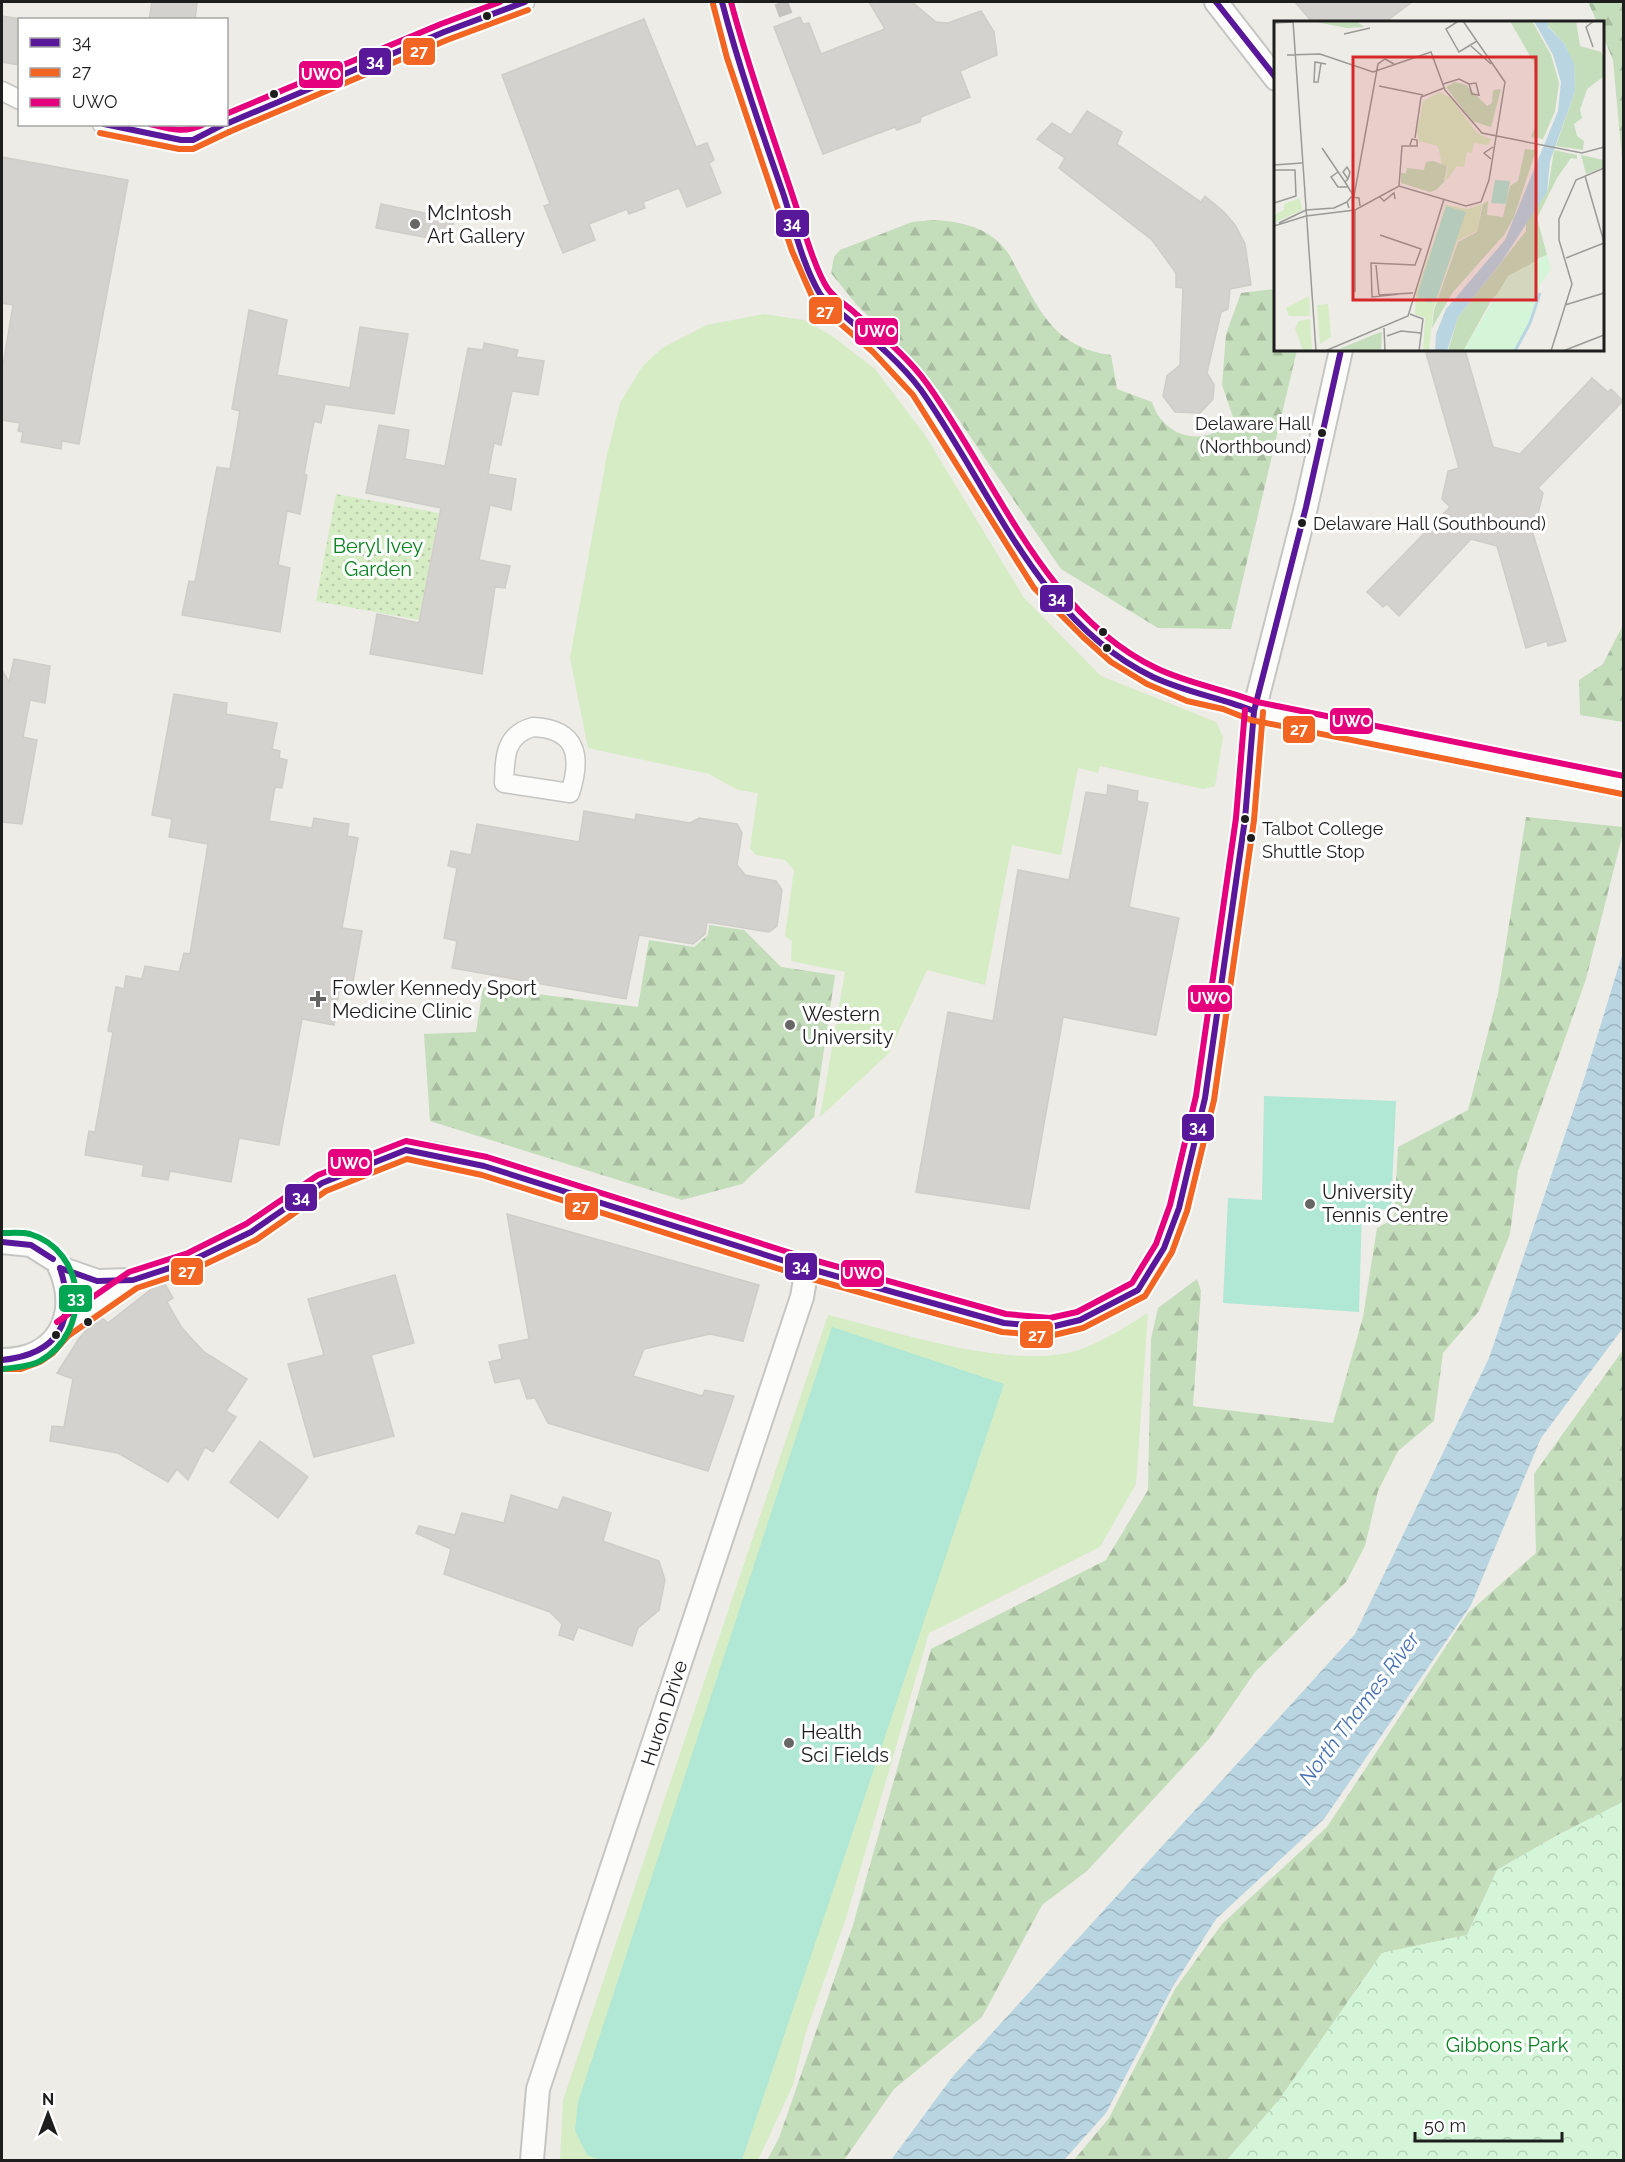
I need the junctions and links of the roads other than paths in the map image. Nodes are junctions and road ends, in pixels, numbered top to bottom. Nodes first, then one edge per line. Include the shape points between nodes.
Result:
1 (525, 2) edge
2 (722, 2) edge
3 (1216, 2) edge
4 (1274, 78) edge
5 (2, 91) edge
6 (18, 99) edge
7 (228, 123) edge
8 (112, 126) edge
9 (222, 126) edge
10 (1341, 351) edge
11 (1254, 711) junction
12 (504, 783) joint
13 (1623, 785) edge
14 (2, 1242) edge
15 (56, 1264) junction
16 (807, 1268) junction
17 (133, 1280) junction
18 (62, 1329) junction
19 (2, 1360) edge
20 (532, 2160) edge

1 - 7 street
2 - 11 street via 736,55 820,295 879,346 920,389 1042,583 1089,631 1151,676
3 - 4 street
5 - 6 street
8 - 9 street via 193,140
10 - 11 street
11 - 13 street
11 - 16 street via 1245,819 1205,1098 1179,1208 1164,1248 1138,1290 1080,1320 1051,1327 1004,1323
12 - 12 street via 570,793 577,765 570,740 548,728 522,731 508,743
14 - 15 street via 31,1245
15 - 17 street via 97,1281
15 - 18 street via 67,1284 68,1310
16 - 17 street via 484,1166 406,1150 322,1183 251,1232 191,1261
16 - 20 street, Huron Drive via 802,1297 538,2089
17 - 18 street
18 - 19 street via 36,1354

